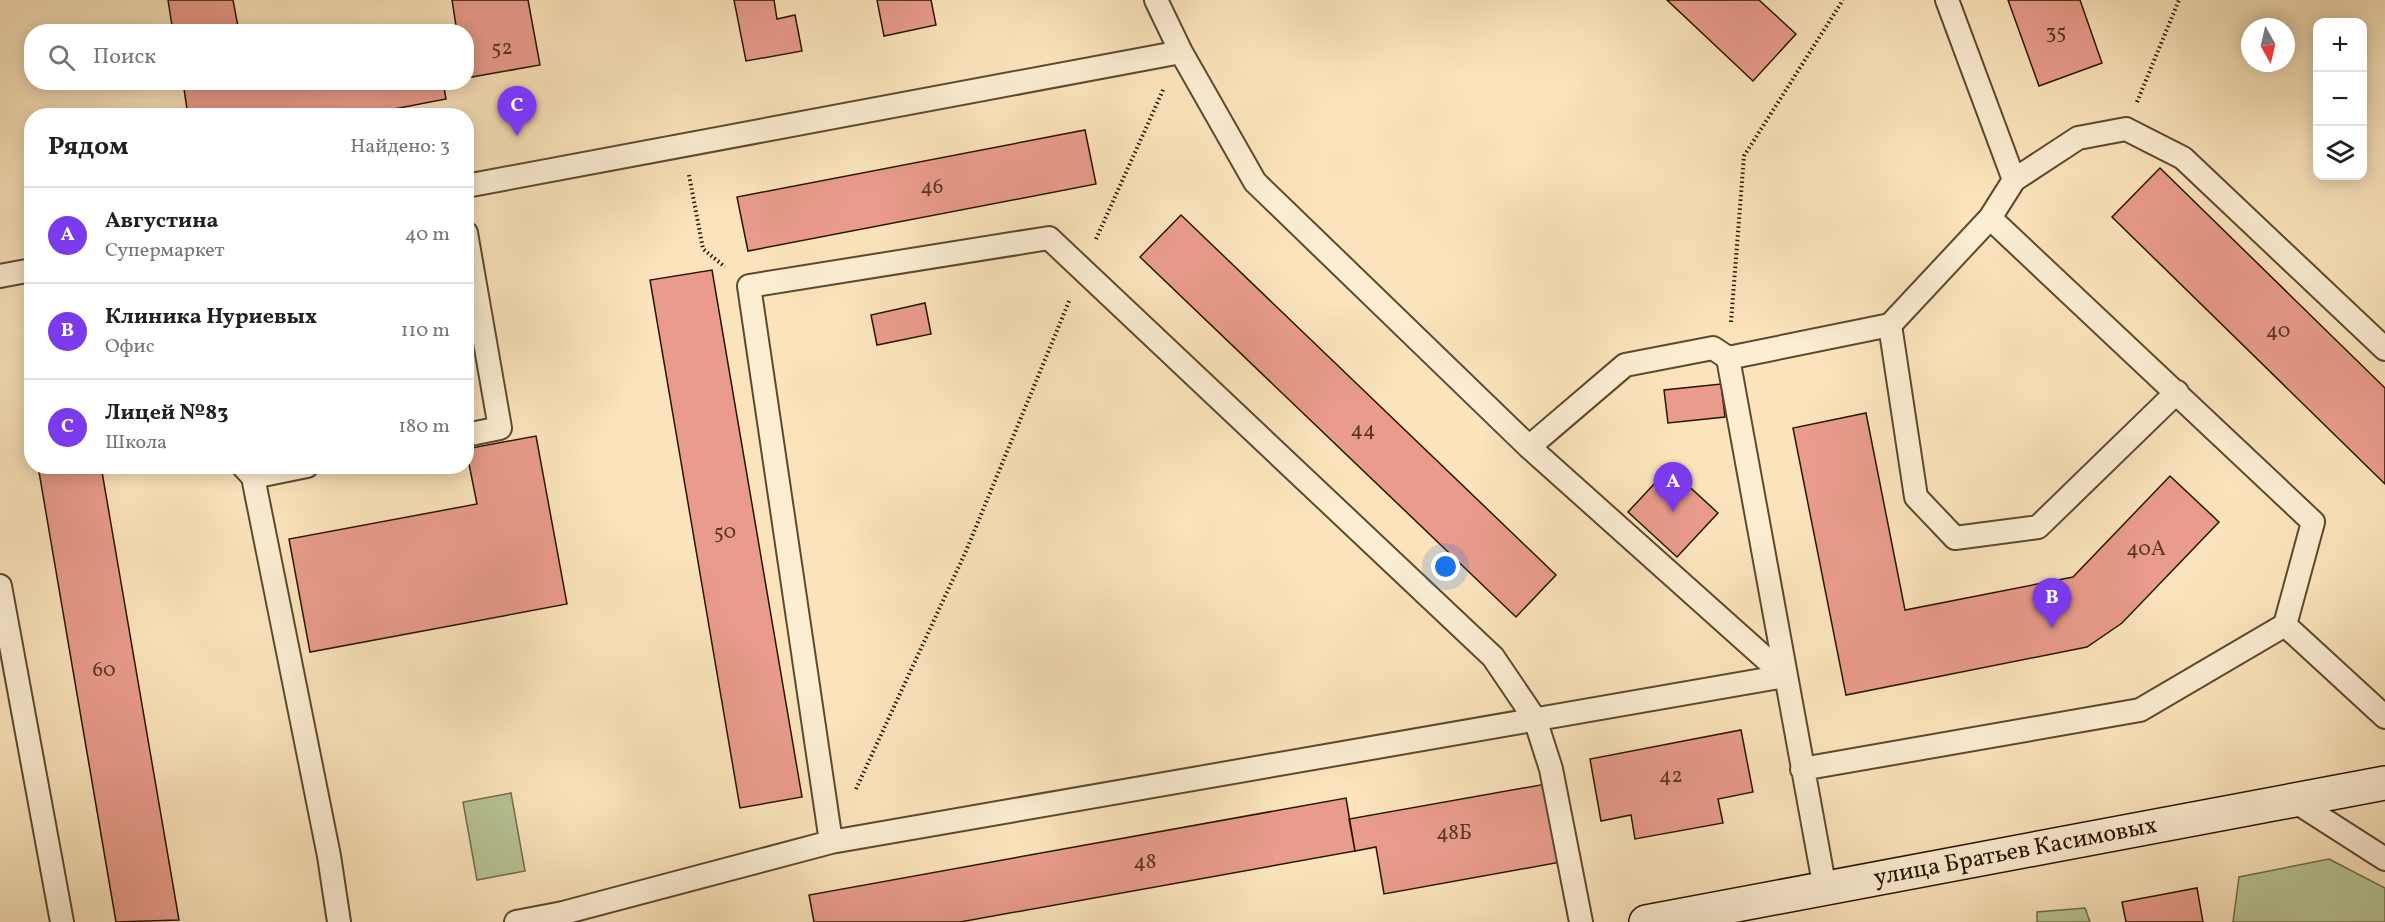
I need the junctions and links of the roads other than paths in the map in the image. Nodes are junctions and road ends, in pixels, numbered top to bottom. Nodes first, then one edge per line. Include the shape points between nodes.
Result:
1 (1156, 0) edge
2 (1947, 0) edge
3 (1181, 52) junction
4 (2014, 180) junction
5 (474, 185) edge
6 (1990, 219) junction
7 (24, 272) edge
8 (0, 276) edge
9 (474, 278) edge
10 (1890, 325) junction
11 (2385, 349) edge
12 (1728, 358) junction
13 (2177, 392) junction
14 (474, 433) edge
15 (1529, 447) junction
16 (248, 474) edge
17 (0, 586) edge
18 (2285, 625) junction
19 (1785, 676) junction
20 (2385, 717) edge
21 (1535, 719) junction
22 (1802, 769) junction
23 (2385, 783) edge
24 (2294, 800) junction
25 (831, 842) junction
26 (2385, 859) edge
27 (1825, 889) junction
28 (563, 917) edge
29 (62, 922) edge
30 (339, 922) edge
31 (516, 922) edge
32 (1581, 922) edge
33 (1646, 922) edge

1 - 3 lane
2 - 4 lane
3 - 5 lane
3 - 15 lane via 1255,182
4 - 6 lane
4 - 11 lane via 2078,138 2126,129 2183,158
6 - 10 lane
6 - 13 lane
7 - 8 lane
9 - 14 lane via 500,428
10 - 12 lane
10 - 13 lane via 1916,497 1955,538 2038,527
12 - 15 lane via 1713,348 1625,364
12 - 19 lane
13 - 18 lane via 2313,522
15 - 19 lane
16 - 30 lane via 329,856
17 - 29 lane
18 - 20 lane
18 - 22 lane via 2140,710
19 - 21 lane
19 - 22 lane
21 - 25 lane
21 - 25 lane via 1493,657 1049,238 749,286
21 - 32 lane via 1551,769
22 - 27 lane
23 - 24 street, улица Братьев Касимовых
24 - 26 lane
24 - 27 street, улица Братьев Касимовых
25 - 28 lane
27 - 33 street, улица Братьев Касимовых
28 - 31 lane

